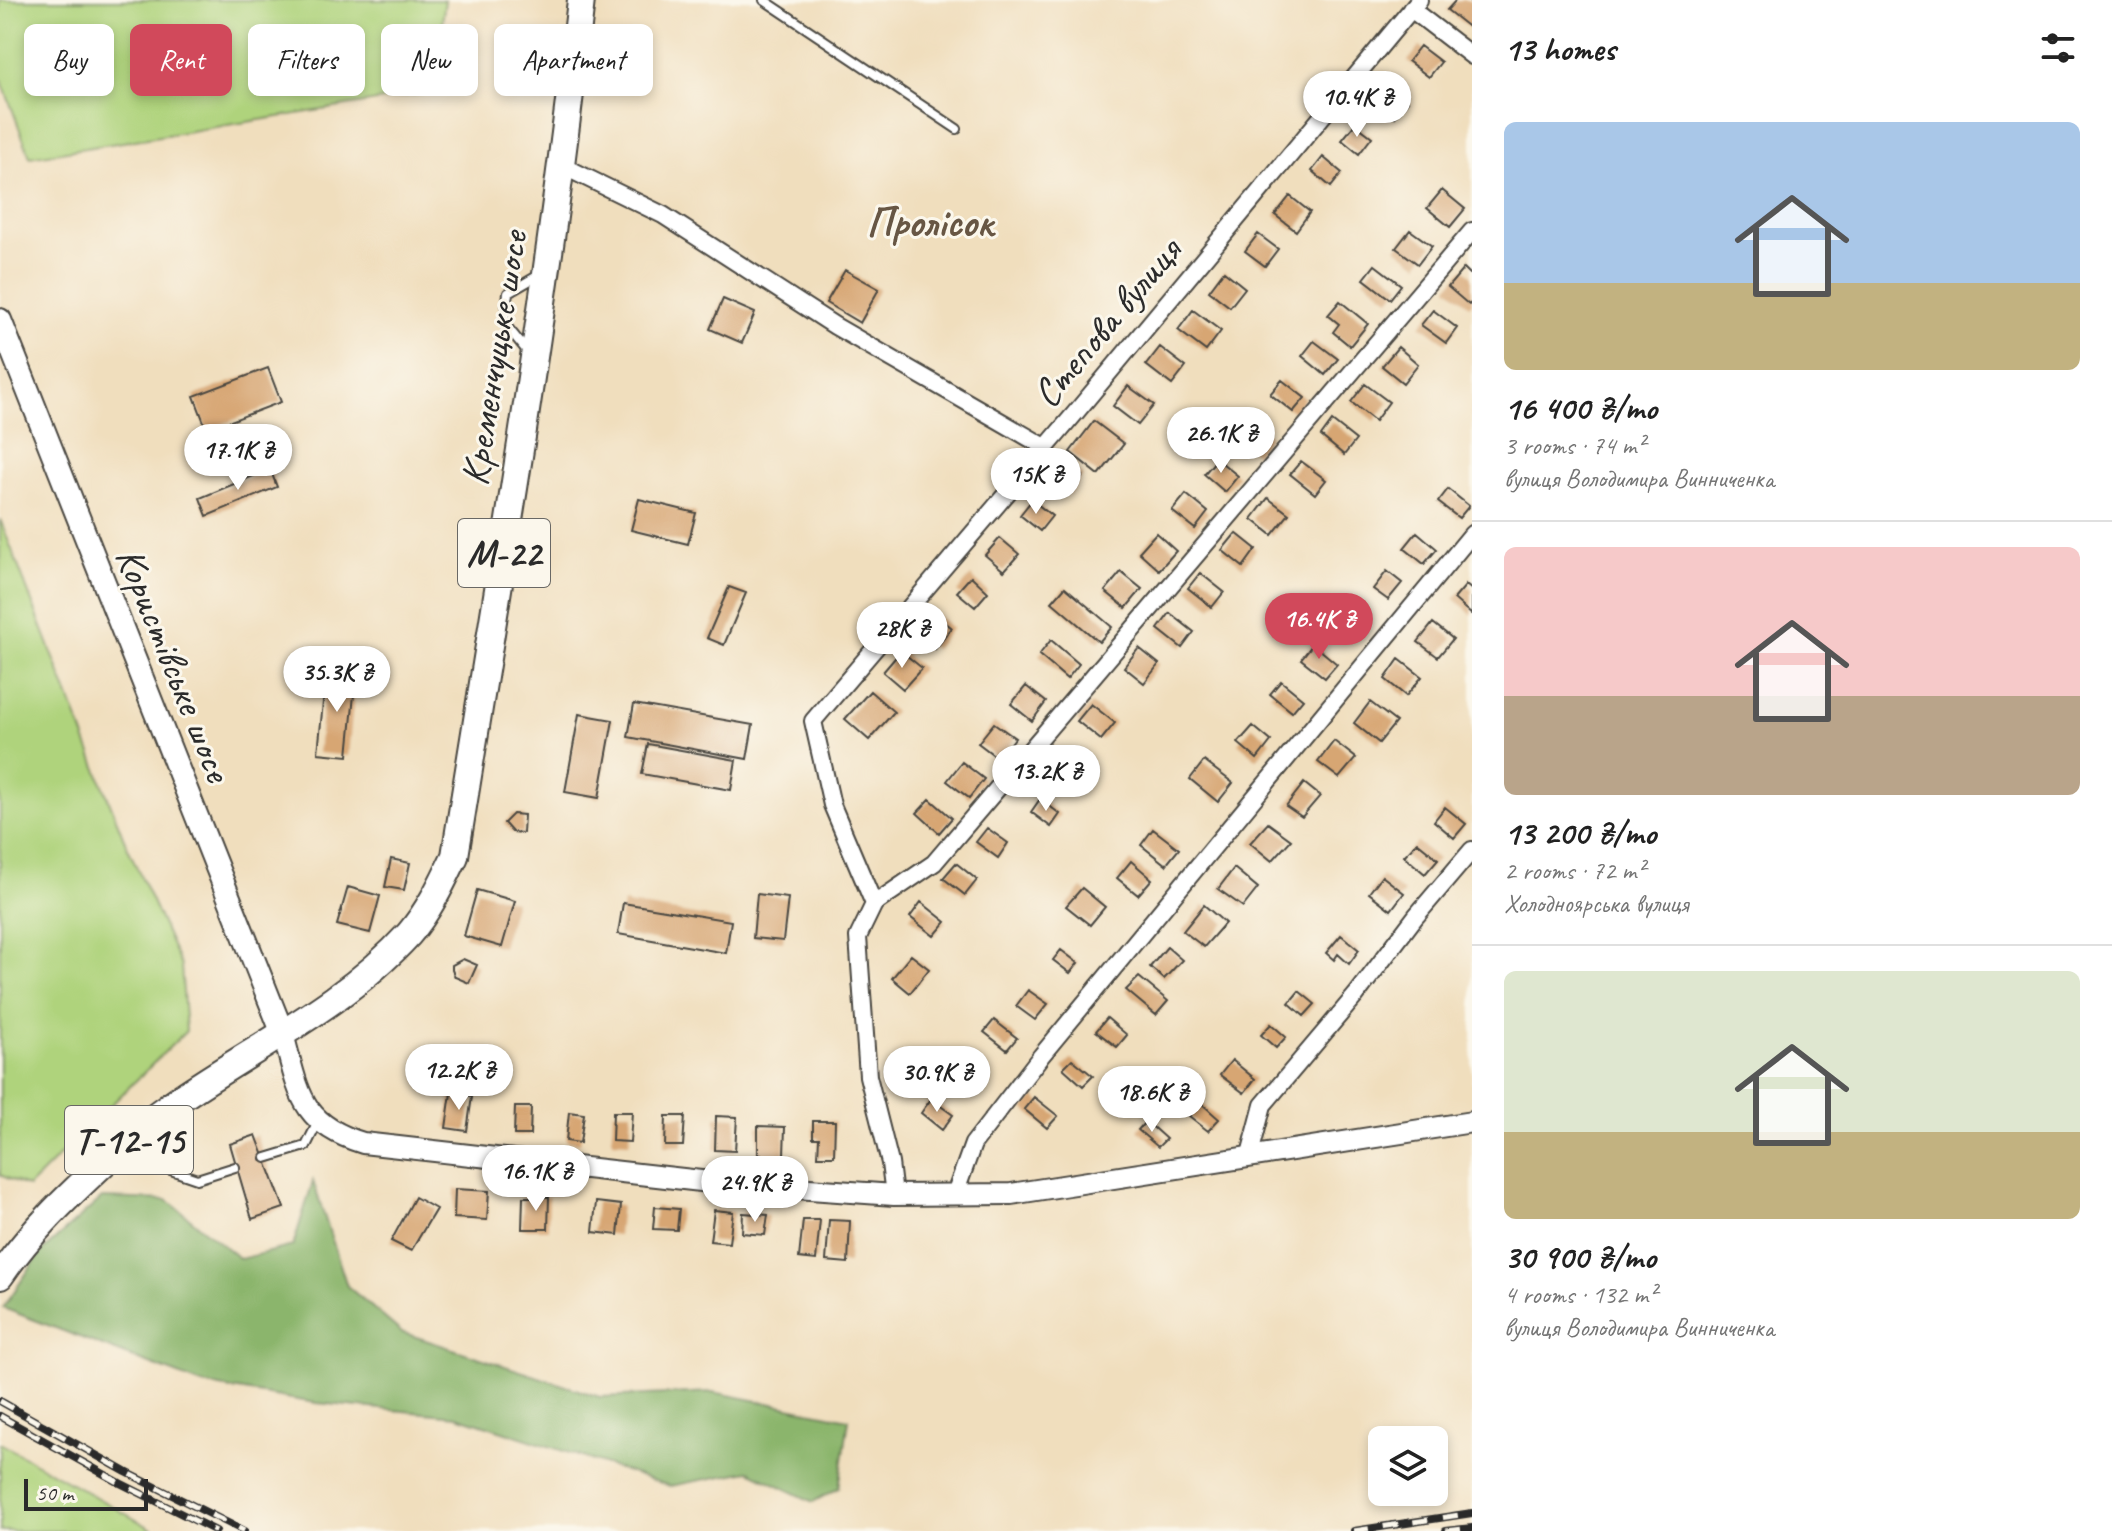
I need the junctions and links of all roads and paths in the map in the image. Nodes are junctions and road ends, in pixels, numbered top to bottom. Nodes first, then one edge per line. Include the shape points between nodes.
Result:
1 (581, 0) edge
2 (764, 0) edge
3 (1415, 5) edge
4 (1472, 56) edge
5 (957, 129) dead end
6 (563, 166) junction
7 (1472, 231) edge
8 (547, 270) junction
9 (0, 320) edge
10 (535, 361) junction
11 (1045, 447) junction
12 (1472, 534) edge
13 (1472, 850) edge
14 (874, 904) junction
15 (283, 1034) junction
16 (318, 1122) junction
17 (1472, 1122) edge
18 (117, 1151) junction
19 (266, 1158) dead end
20 (1249, 1158) junction
21 (235, 1167) dead end
22 (955, 1194) junction
23 (894, 1195) junction
24 (0, 1276) edge

1 - 6 highway, Кременчуцьке шосе / М-22
2 - 5 lane
3 - 4 street
3 - 11 street, Степова вулиця
6 - 8 highway, Кременчуцьке шосе / М-22
6 - 11 street via 663,215 835,326
7 - 14 street via 934,863
8 - 10 highway, Кременчуцьке шосе / М-22
8 - 10 lane via 508,293 504,323
9 - 15 main road, Користівське шосе
10 - 15 highway, Кременчуцьке шосе / М-22 via 455,856 436,897 409,933 377,964
11 - 14 street, Степова вулиця via 813,721 832,805
12 - 22 street via 1041,1056 973,1144
13 - 20 street via 1263,1105
14 - 23 street via 858,937 868,1076
15 - 16 street via 294,1074
15 - 18 highway, Т-12-15 via 160,1112
16 - 19 lane via 306,1146
16 - 23 street via 336,1135 363,1143 710,1182
17 - 20 street
18 - 21 lane via 197,1179
18 - 24 highway, Т-12-15 via 65,1197
20 - 22 street via 1011,1194
22 - 23 street

